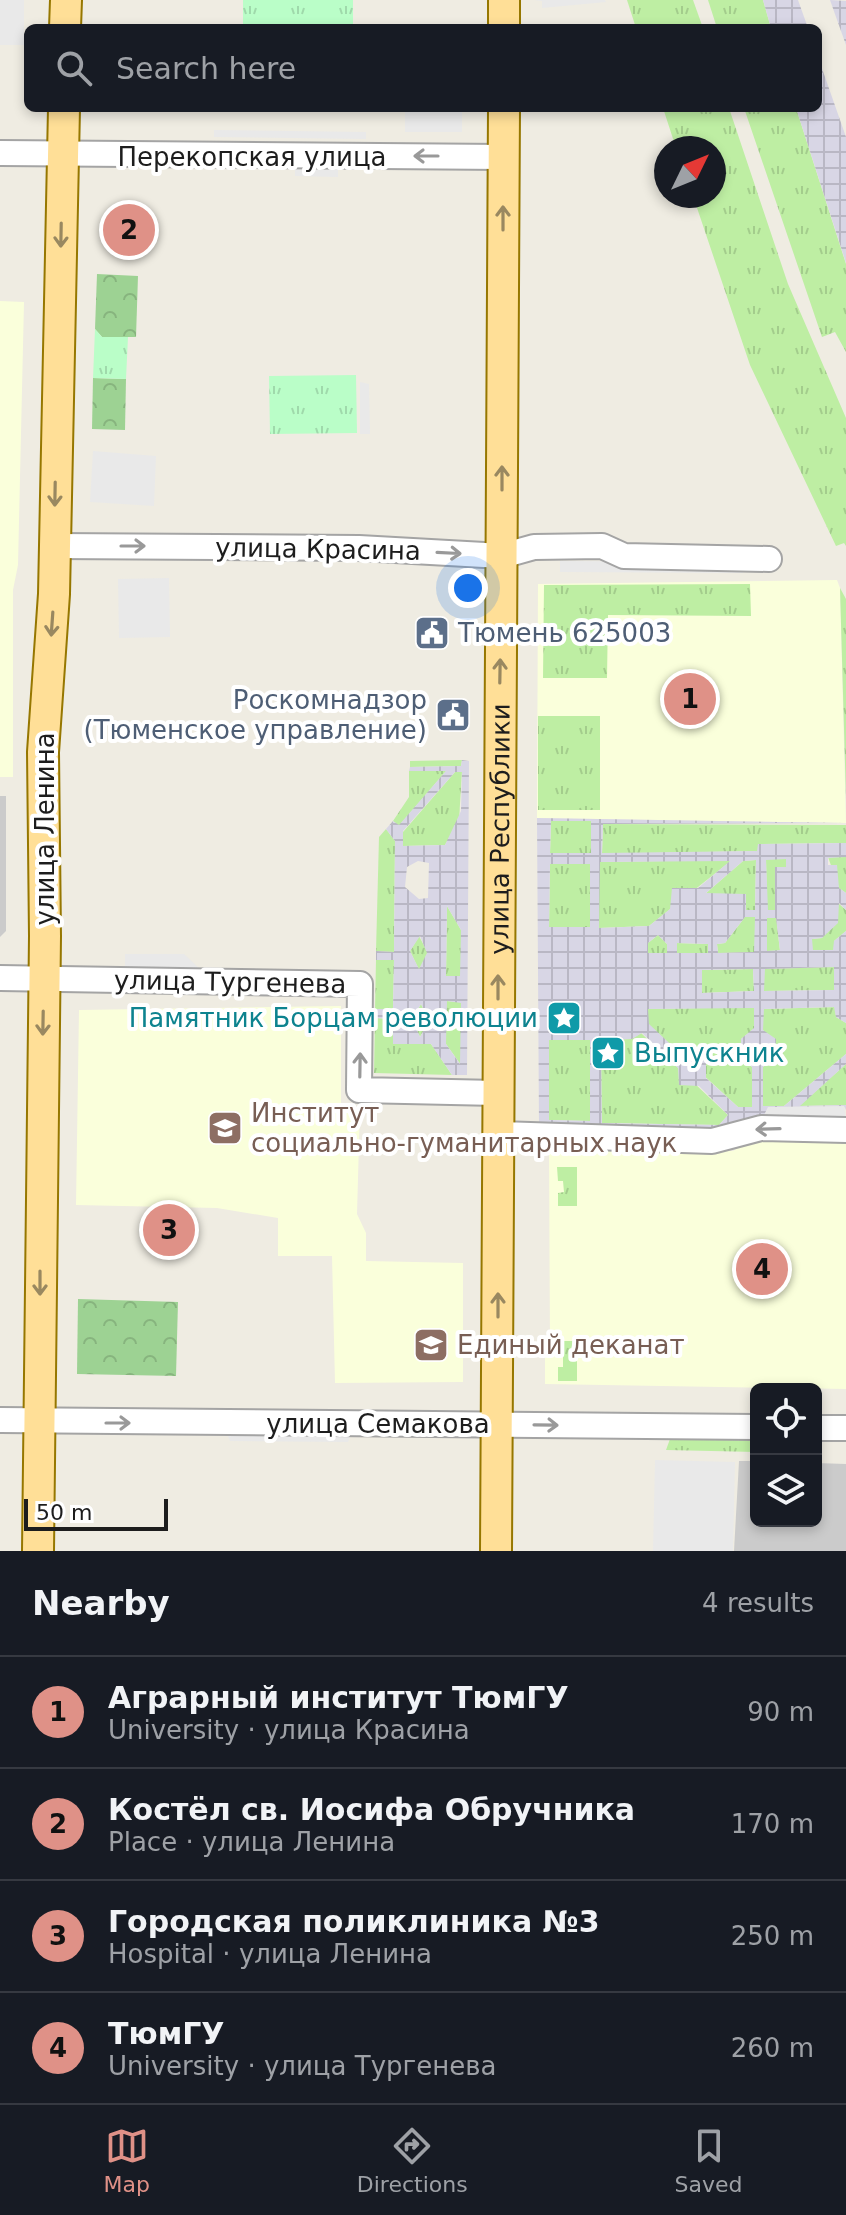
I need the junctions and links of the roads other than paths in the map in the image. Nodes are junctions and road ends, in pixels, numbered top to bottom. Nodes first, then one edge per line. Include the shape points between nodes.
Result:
1 (66, 0) edge
2 (504, 0) edge
3 (65, 24) edge
4 (504, 24) edge
5 (64, 112) edge
6 (504, 112) edge
7 (0, 153) edge
8 (62, 157) junction
9 (504, 157) junction
10 (55, 546) junction
11 (502, 556) junction
12 (769, 559) dead end
13 (0, 978) edge
14 (44, 978) junction
15 (497, 1093) junction
16 (846, 1130) edge
17 (499, 1134) junction
18 (0, 1420) edge
19 (40, 1422) junction
20 (496, 1425) junction
21 (750, 1427) edge
22 (822, 1428) edge
23 (846, 1428) edge
24 (38, 1551) edge
25 (496, 1551) edge

1 - 3 main road
2 - 4 main road
5 - 8 main road, улица Ленина
6 - 9 main road, улица Республики
7 - 8 street, Перекопская улица
9 -> 8 street, Перекопская улица
8 -> 10 main road, улица Ленина
11 -> 9 main road, улица Республики
10 -> 11 street, улица Красина via 359,548
10 -> 14 main road, улица Ленина via 43,752
11 - 12 street, улица Красина via 534,547 602,546 624,556
15 -> 11 main road, улица Республики
13 - 14 street, улица Тургенева
15 -> 14 street, улица Тургенева via 359,1090 360,984
14 -> 19 main road, улица Ленина
15 - 17 main road, улица Республики
16 -> 17 street via 761,1128 712,1141
20 -> 17 main road, улица Республики
18 - 19 street, улица Семакова
19 -> 20 street, улица Семакова
19 - 24 main road, улица Ленина
20 -> 21 street, улица Семакова
20 - 25 main road, улица Республики
22 - 23 street

